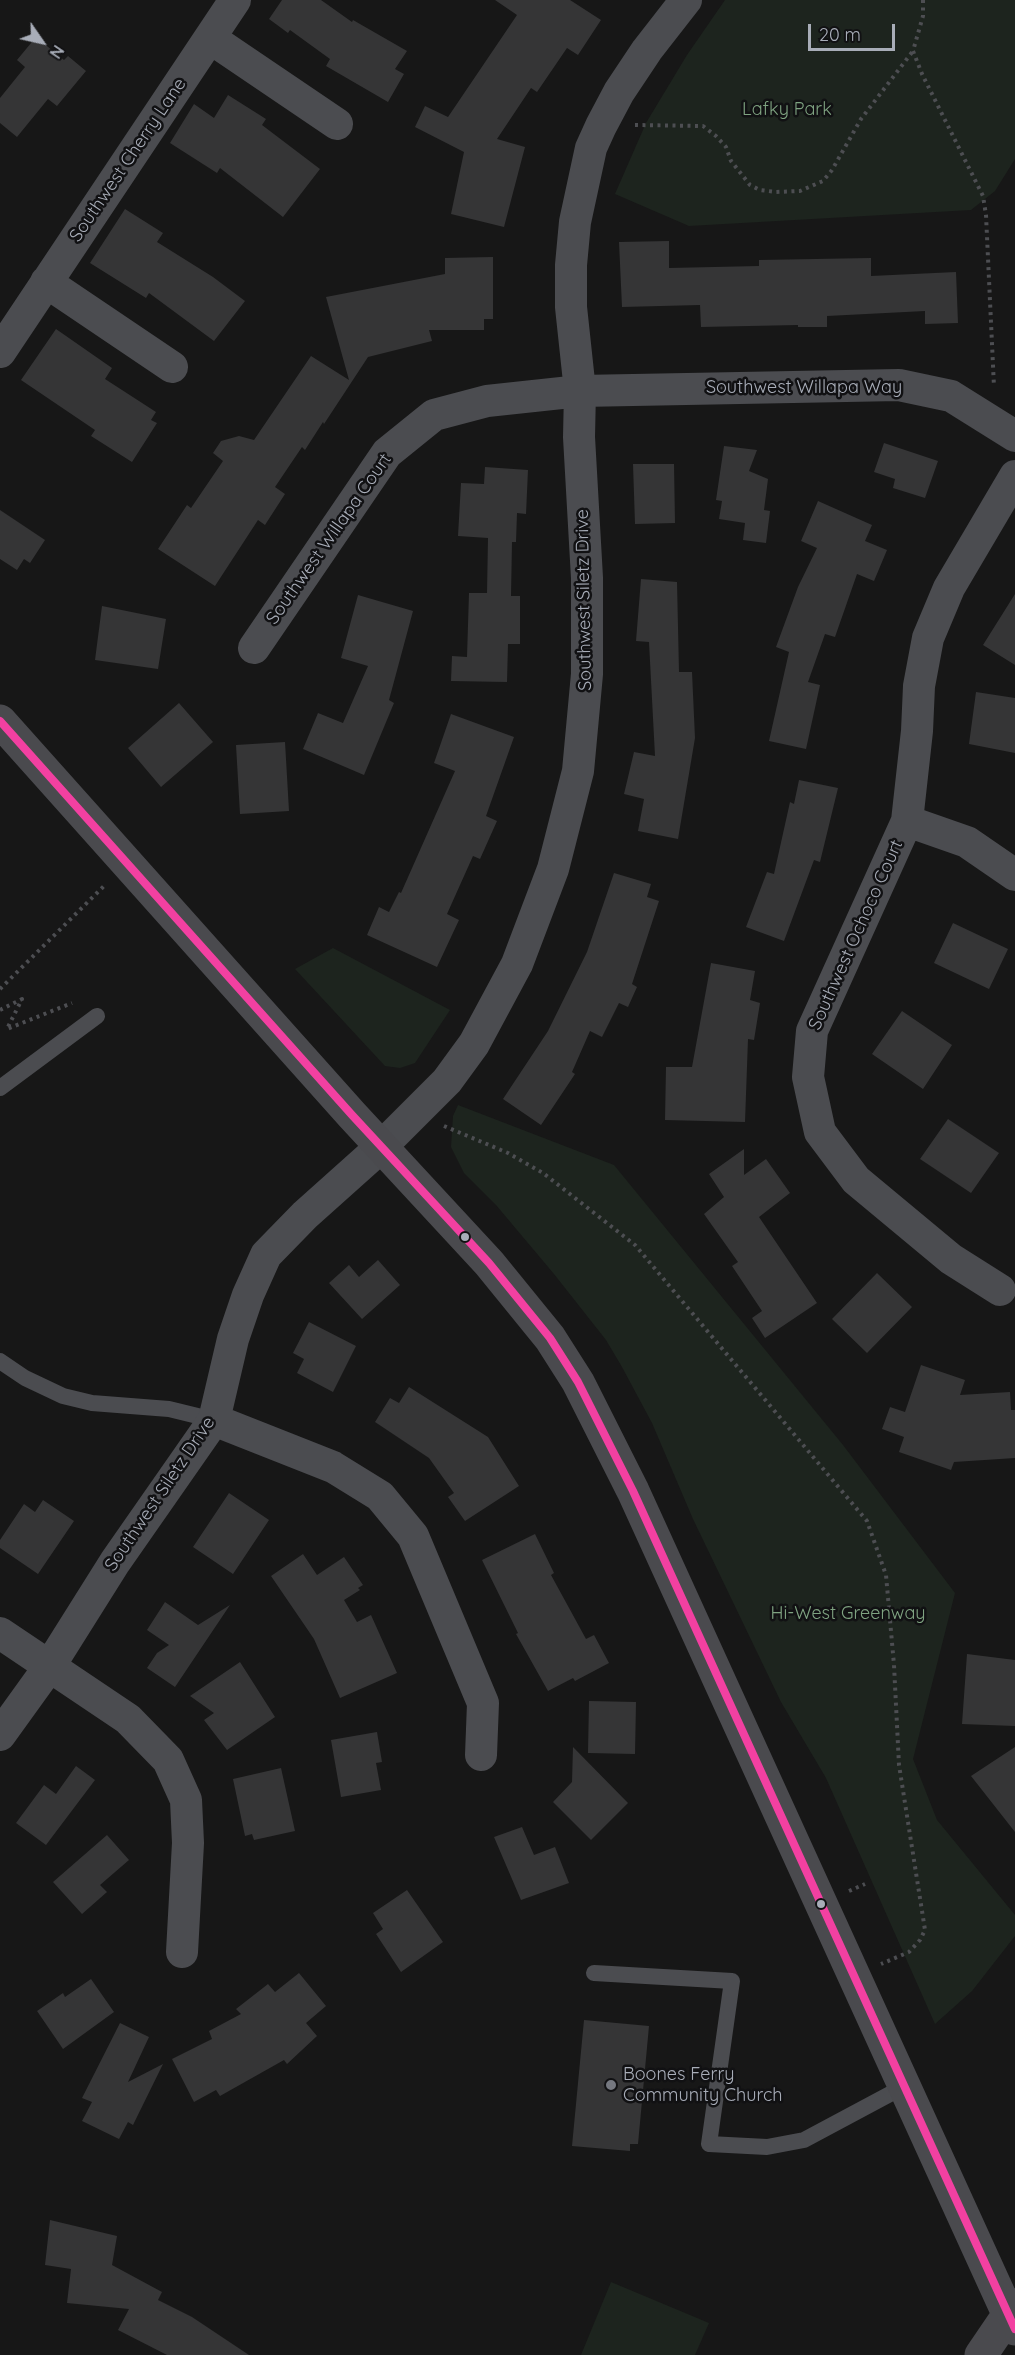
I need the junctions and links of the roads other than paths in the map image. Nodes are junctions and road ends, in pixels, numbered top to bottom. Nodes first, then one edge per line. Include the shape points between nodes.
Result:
1 (236, 0) edge
2 (686, 0) edge
3 (210, 39) junction
4 (337, 124) dead end
5 (46, 282) junction
6 (0, 352) edge
7 (172, 367) dead end
8 (580, 391) junction
9 (1015, 436) edge
10 (1015, 476) edge
11 (254, 648) dead end
12 (0, 721) edge
13 (907, 821) junction
14 (1015, 875) edge
15 (97, 1016) dead end
16 (0, 1088) edge
17 (381, 1148) junction
18 (1000, 1290) dead end
19 (0, 1361) edge
20 (214, 1420) junction
21 (0, 1633) edge
22 (49, 1667) junction
23 (0, 1735) edge
24 (481, 1755) dead end
25 (182, 1952) dead end
26 (594, 1973) dead end
27 (905, 2086) junction
28 (1013, 2316) edge
29 (981, 2355) edge

1 - 3 street, Southwest Cherry Lane
2 - 8 street, Southwest Siletz Drive via 624,84 591,148 584,172 571,265
3 - 4 street
3 - 5 street, Southwest Cherry Lane
5 - 6 street, Southwest Cherry Lane
5 - 7 street
8 - 9 street, Southwest Willapa Way via 899,385 951,396
8 - 11 street, Southwest Willapa Court via 487,401 434,415 387,453
8 - 17 street, Southwest Siletz Drive via 587,674 578,771 553,869 517,964 474,1044 447,1081
10 - 13 street, Southwest Ochoco Court via 949,588 928,638 919,686
12 - 17 main road
13 - 14 street via 967,842
13 - 18 street, Southwest Ochoco Court via 812,1031 808,1077 820,1132 856,1180 951,1259
15 - 16 lane
17 - 20 street, Southwest Siletz Drive via 266,1255 240,1317
17 - 27 main road via 519,1298 578,1382 633,1491
19 - 20 lane via 63,1396 92,1403 169,1408
20 - 22 street, Southwest Siletz Drive via 115,1562
20 - 24 street via 333,1467 380,1496 413,1536 483,1703
21 - 22 street
22 - 23 street, Southwest Siletz Drive
22 - 25 street via 128,1719 168,1760 186,1800 188,1843
26 - 27 lane via 732,1981 709,2144 766,2147 804,2140
27 - 28 main road
28 - 29 main road

